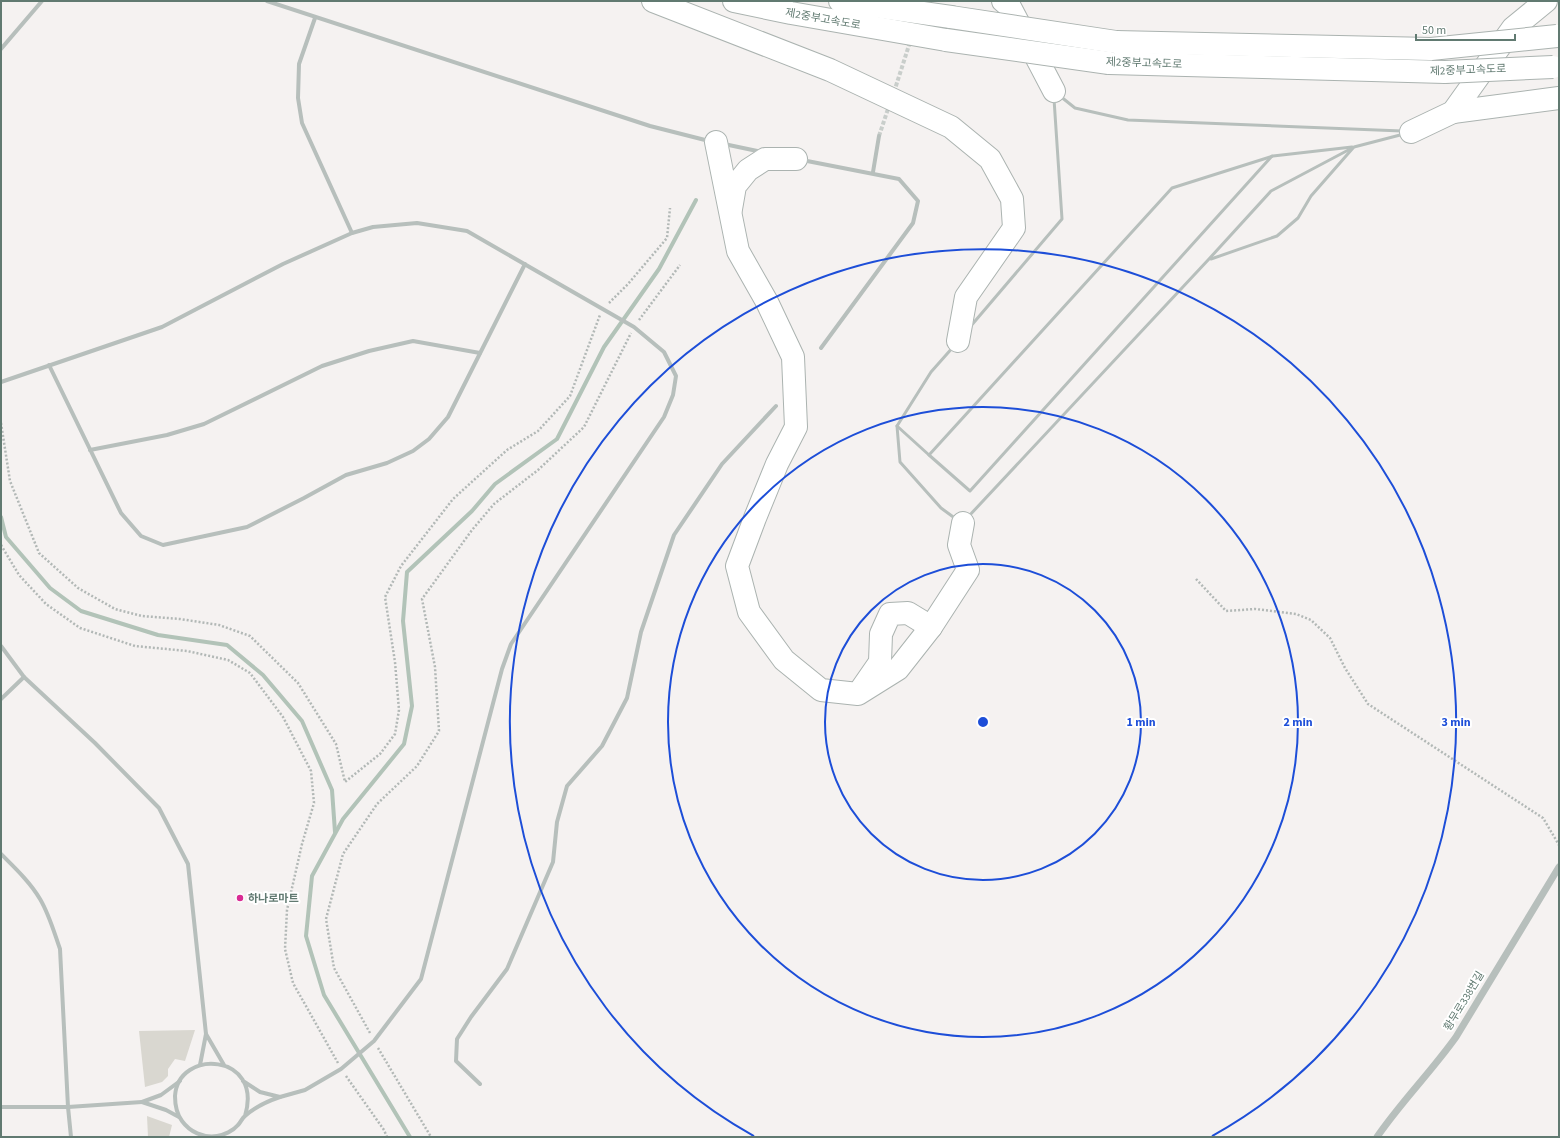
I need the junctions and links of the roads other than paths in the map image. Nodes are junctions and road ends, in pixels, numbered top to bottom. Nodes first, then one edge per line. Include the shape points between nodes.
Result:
1 (42, 1) edge
2 (267, 1) edge
3 (654, 1) edge
4 (734, 1) edge
5 (840, 1) edge
6 (1002, 1) edge
7 (1546, 1) edge
8 (315, 18) junction
9 (1558, 36) edge
10 (1, 49) edge
11 (1556, 67) edge
12 (1054, 91) junction
13 (1559, 98) edge
14 (1453, 112) junction
15 (1411, 132) junction
16 (879, 136) tunnel mouth
17 (716, 142) junction
18 (1354, 147) junction
19 (767, 153) dead end
20 (774, 154) dead end
21 (1273, 156) junction
22 (796, 159) junction
23 (873, 172) junction
24 (730, 214) junction
25 (352, 233) junction
26 (1210, 259) junction
27 (525, 264) junction
28 (963, 335) junction
29 (821, 348) dead end
30 (480, 353) junction
31 (49, 365) junction
32 (1, 382) edge
33 (776, 406) dead end
34 (897, 426) junction
35 (90, 450) junction
36 (929, 455) junction
37 (963, 523) junction
38 (931, 627) junction
39 (1, 646) edge
40 (24, 677) junction
41 (858, 694) junction
42 (1, 699) edge
43 (1, 854) edge
44 (1559, 867) edge
45 (206, 1034) junction
46 (200, 1065) junction
47 (224, 1065) junction
48 (180, 1080) junction
49 (243, 1081) junction
50 (480, 1084) dead end
51 (280, 1097) junction
52 (142, 1102) junction
53 (68, 1106) junction
54 (1, 1107) edge
55 (244, 1116) junction
56 (178, 1117) junction
57 (195, 1133) junction
58 (228, 1135) edge
59 (71, 1137) edge
60 (198, 1137) edge
61 (1376, 1137) edge

1 - 10 street
2 - 8 street
3 - 28 highway via 837,74 951,127 990,159 1012,199 1014,228 966,297
4 - 11 highway, 제2중부고속도로, bridge via 946,40 1109,63 1445,72
5 - 9 highway, 제2중부고속도로, bridge via 1116,42 1431,49
6 - 12 highway via 1010,7
7 - 14 highway via 1513,28
8 - 17 street via 650,126
8 - 25 street via 299,64 298,98 302,123
12 - 15 lane via 1075,108 1128,120
12 - 28 lane via 1062,219
13 - 14 highway
14 - 15 highway
15 - 18 lane
16 - 23 street
17 - 19 street
17 - 24 highway
18 - 21 lane
18 - 26 lane via 1271,191
18 - 26 lane via 1311,196 1298,218 1278,236
20 - 22 street
21 - 36 lane via 1172,188
21 - 36 lane via 970,492
22 - 23 street
22 - 24 highway via 766,159 748,170 735,186
23 - 29 street via 899,179 918,201 912,223
24 - 41 highway via 738,251 767,302 793,357 796,427 755,518 737,566 749,612 784,660 821,690
25 - 27 street via 373,227 417,223 467,231
25 - 31 street via 283,264 162,327
26 - 37 lane
27 - 30 street
27 - 51 street via 634,326 664,352 676,376 673,395 664,417 512,644 502,669 421,979 374,1041 341,1069 305,1090
28 - 34 lane via 931,372
30 - 35 street via 412,341 370,351 322,366 204,424 167,435
30 - 35 street via 448,416 429,439 387,463 346,475 247,527 163,545 141,536 121,513
31 - 32 street
31 - 35 street
33 - 50 street via 722,464 674,535 641,632 628,698 602,746 567,786 557,822 553,862 531,914 507,969 457,1039 456,1061
34 - 36 lane
34 - 37 lane via 900,462 941,508
37 - 38 highway via 959,545 968,570
38 - 41 highway via 898,669
38 - 41 highway via 908,613 890,614 881,634 880,662
39 - 40 street
40 - 42 street
40 - 45 street via 95,743 159,808 188,864
43 - 53 street via 40,899 60,949
44 - 61 street, 황무로338번길 via 1456,1037 1438,1063
45 - 46 street
45 - 47 street
46 - 47 street
46 - 48 street
47 - 49 street via 235,1071
48 - 52 street via 161,1095
48 - 56 street via 175,1092
49 - 51 street via 260,1092
49 - 55 street via 248,1092
51 - 55 street via 268,1101
52 - 53 street
52 - 56 street
53 - 54 street
53 - 59 street
55 - 58 street
56 - 57 street
57 - 58 street via 206,1136
57 - 60 street

